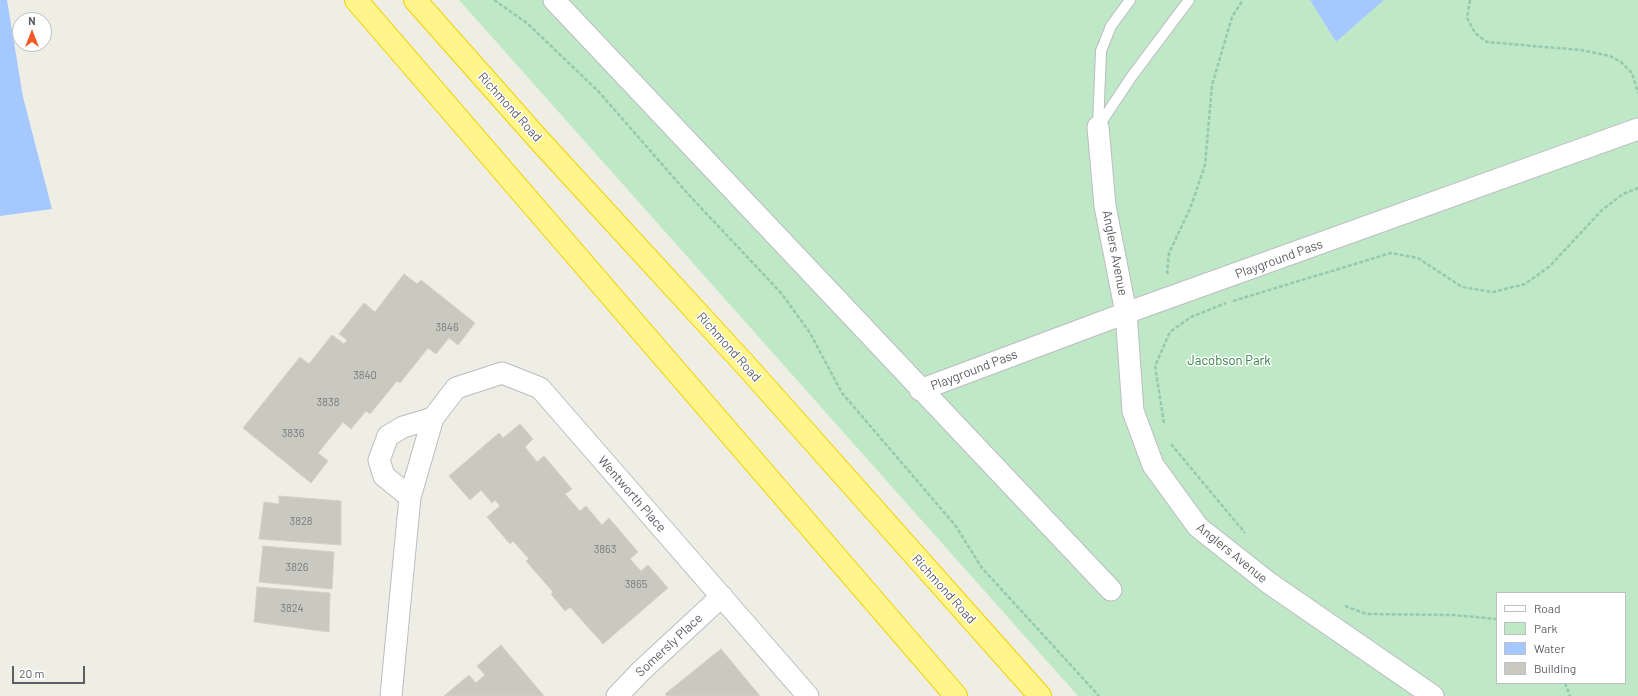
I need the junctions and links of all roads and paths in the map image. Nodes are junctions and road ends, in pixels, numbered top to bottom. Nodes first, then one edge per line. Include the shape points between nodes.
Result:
1 (356, 0) edge
2 (415, 0) edge
3 (494, 0) edge
4 (554, 0) edge
5 (1130, 0) edge
6 (1189, 0) edge
7 (1243, 0) edge
8 (1470, 0) edge
9 (1638, 93) edge
10 (1098, 127) junction
11 (1638, 129) edge
12 (1638, 188) edge
13 (1178, 295) junction
14 (1126, 313) junction
15 (1191, 317) junction
16 (920, 390) junction
17 (433, 418) junction
18 (1164, 430) dead end
19 (1171, 443) dead end
20 (410, 497) junction
21 (1249, 537) dead end
22 (1110, 590) dead end
23 (722, 596) junction
24 (1339, 603) dead end
25 (1496, 620) edge
26 (1565, 684) edge
27 (391, 696) edge
28 (617, 696) edge
29 (808, 696) edge
30 (956, 696) edge
31 (1040, 696) edge
32 (1099, 696) edge
33 (1433, 696) edge
34 (1570, 696) edge

1 - 30 highway
2 - 31 highway, Richmond Road via 539,140 750,370
3 - 32 path via 527,23 599,92 688,194 782,294 810,333 842,393 955,525 982,568
4 - 16 street
5 - 10 lane via 1111,26 1101,51
6 - 10 lane via 1132,76
7 - 13 path via 1232,17 1212,85 1205,165 1190,209 1169,253 1167,272
8 - 9 path via 1467,18 1475,33 1487,42 1580,50 1610,56 1632,73
10 - 14 street, Anglers Avenue via 1105,206
11 - 13 street, Playground Pass
12 - 15 path via 1623,194 1602,210 1550,266 1525,284 1493,292 1462,287 1418,258 1391,253 1232,301
13 - 14 street, Playground Pass
13 - 15 path
14 - 16 street, Playground Pass
14 - 33 street, Anglers Avenue via 1133,411 1153,465 1198,526 1269,583
15 - 18 path via 1170,332 1155,366
16 - 22 street
17 - 20 street, Wentworth Place
17 - 20 street via 402,426 388,436 379,460 384,476
17 - 23 street, Wentworth Place via 456,388 502,373 540,388
19 - 21 path
20 - 27 street, Wentworth Place
23 - 28 street, Somersly Place via 640,671
23 - 29 street, Wentworth Place
24 - 25 path via 1367,614 1453,615
26 - 34 path

